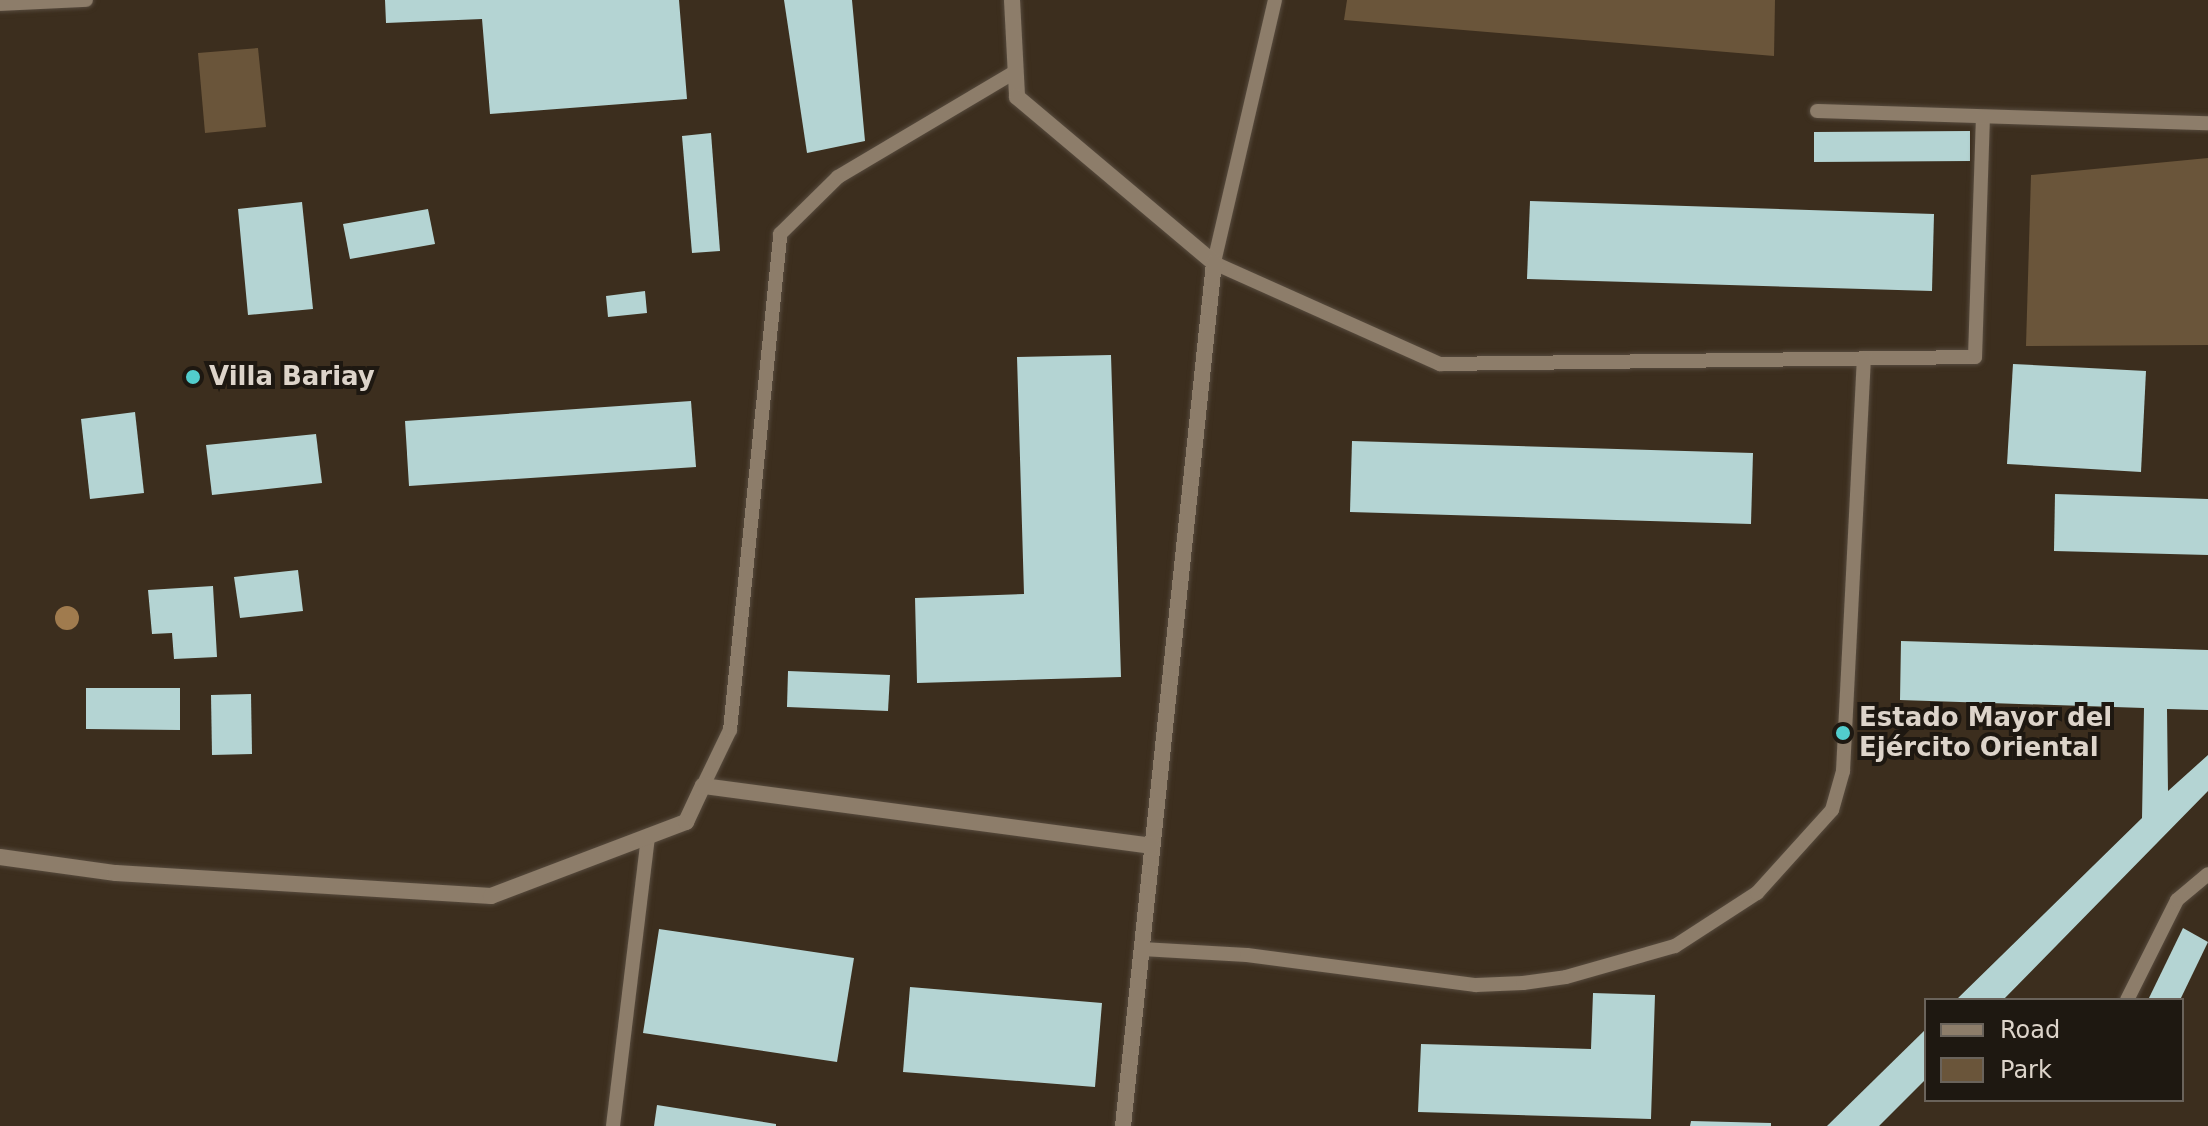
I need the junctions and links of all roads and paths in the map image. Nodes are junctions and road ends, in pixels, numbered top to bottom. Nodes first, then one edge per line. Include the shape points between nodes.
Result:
1 (86, 0) edge
2 (1012, 0) edge
3 (1275, 0) edge
4 (0, 4) edge
5 (1013, 73) junction
6 (1817, 111) dead end
7 (1983, 117) junction
8 (2208, 123) edge
9 (1214, 263) junction
10 (1864, 359) junction
11 (703, 786) junction
12 (648, 836) junction
13 (1152, 846) junction
14 (0, 857) edge
15 (2208, 874) edge
16 (1142, 949) junction
17 (2128, 998) edge
18 (613, 1126) edge
19 (1123, 1126) edge

1 - 4 lane
2 - 5 street
3 - 9 lane
5 - 9 street via 1017,97
5 - 11 lane via 838,177 780,234 730,730
6 - 7 lane
7 - 8 lane
7 - 10 lane via 1975,357
9 - 10 lane via 1440,364
9 - 13 street
10 - 16 lane via 1843,771 1832,810 1757,893 1675,946 1566,977 1523,983 1476,985 1247,955
11 - 12 street via 686,822
11 - 13 street
12 - 14 street via 491,896 116,873
12 - 18 lane
13 - 16 street
15 - 17 lane via 2177,900
16 - 19 street

